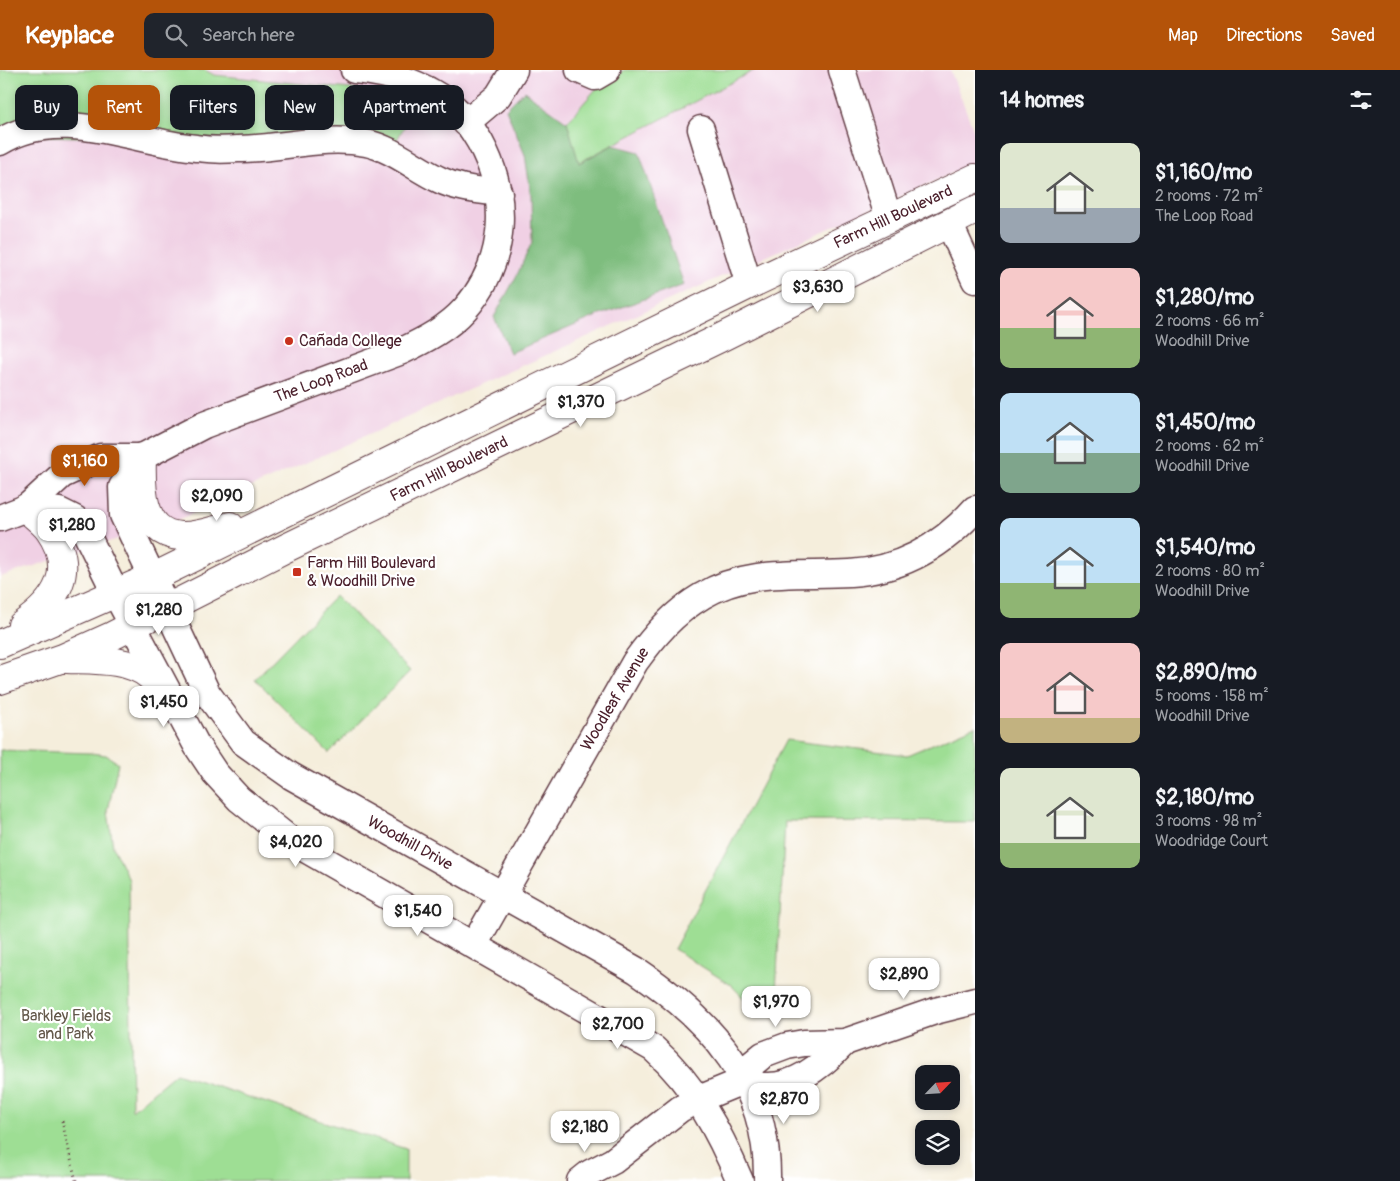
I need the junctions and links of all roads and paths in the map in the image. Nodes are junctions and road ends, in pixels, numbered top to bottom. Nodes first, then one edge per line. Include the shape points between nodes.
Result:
1 (354, 70) edge
2 (514, 70) edge
3 (579, 70) edge
4 (607, 70) edge
5 (842, 70) edge
6 (466, 122) junction
7 (701, 129) dead end
8 (0, 142) edge
9 (975, 178) edge
10 (499, 193) junction
11 (975, 210) edge
12 (889, 219) junction
13 (949, 223) junction
14 (975, 280) edge
15 (748, 285) junction
16 (142, 457) junction
17 (299, 506) junction
18 (26, 508) junction
19 (975, 509) edge
20 (0, 518) edge
21 (152, 577) junction
22 (116, 594) junction
23 (166, 609) junction
24 (133, 625) junction
25 (0, 638) edge
26 (0, 644) edge
27 (63, 658) junction
28 (0, 680) edge
29 (177, 709) junction
30 (502, 895) junction
31 (474, 945) junction
32 (975, 1001) edge
33 (845, 1042) junction
34 (745, 1080) junction
35 (699, 1099) junction
36 (62, 1121) dead end
37 (608, 1171) edge
38 (76, 1181) edge
39 (580, 1181) edge
40 (740, 1181) edge
41 (767, 1181) edge

1 - 6 street, The Loop Road via 397,77 425,88 453,106
2 - 6 street via 498,96
3 - 4 street via 595,77
5 - 12 street
6 - 10 street, The Loop Road via 490,160
7 - 15 street
8 - 10 street via 24,131 50,127 121,133 195,148 240,150 344,140 383,150 461,188
9 - 12 main road, Farm Hill Boulevard
10 - 16 street, The Loop Road via 501,223 487,273 465,308 447,325 402,351 204,425
11 - 13 main road, Farm Hill Boulevard
12 - 15 main road, Farm Hill Boulevard
13 - 14 street
13 - 23 main road, Farm Hill Boulevard
15 - 17 main road, Farm Hill Boulevard
16 - 17 main road via 141,488 146,508 153,522 179,536 197,535
16 - 18 street via 101,457 62,475
16 - 21 street, Woodhill Drive via 122,487 123,515
17 - 21 main road, Farm Hill Boulevard
18 - 20 street
18 - 22 street via 59,511 74,519 86,533
18 - 25 main road via 48,529 59,550 62,569 59,587 50,602 35,616
19 - 30 street, Woodleaf Avenue via 934,546 907,560 878,570 851,573 760,576 730,583 677,612 654,635 635,662
21 - 22 main road, Farm Hill Boulevard
21 - 23 street, Woodhill Drive
22 - 24 street
22 - 26 main road, Farm Hill Boulevard
23 - 24 main road, Farm Hill Boulevard
23 - 30 street, Woodhill Drive via 207,693 243,742 291,776
24 - 27 main road, Farm Hill Boulevard
24 - 29 street
27 - 28 main road, Farm Hill Boulevard
27 - 29 main road via 132,666 149,675
29 - 31 street via 216,773 239,799 293,842
30 - 31 street, Woodleaf Avenue
30 - 34 street, Woodhill Drive via 668,991 715,1038
31 - 35 street via 654,1049 671,1064
32 - 33 street
33 - 34 street via 815,1068 778,1086 762,1086
33 - 34 street via 804,1043 763,1054 752,1064
34 - 35 street
34 - 41 street, Woodhill Drive via 765,1136
35 - 37 street via 662,1121
35 - 40 street via 724,1142
36 - 38 path
37 - 39 street via 590,1173

